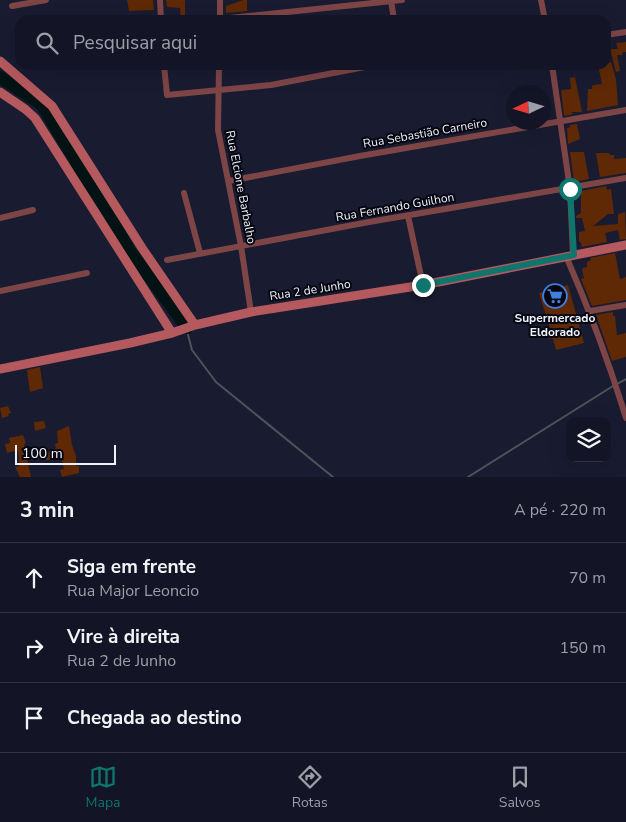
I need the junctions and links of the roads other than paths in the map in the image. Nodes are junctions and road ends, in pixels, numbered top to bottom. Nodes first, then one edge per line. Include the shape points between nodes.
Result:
1 (46, 0) edge
2 (160, 0) edge
3 (220, 0) edge
4 (402, 0) edge
5 (541, 0) edge
6 (391, 1) edge
7 (12, 6) dead end
8 (161, 15) edge
9 (220, 15) edge
10 (265, 15) edge
11 (393, 15) edge
12 (544, 15) edge
13 (626, 32) edge
14 (611, 34) edge
15 (0, 61) edge
16 (164, 70) edge
17 (219, 70) edge
18 (348, 70) edge
19 (553, 70) edge
20 (218, 90) junction
21 (0, 92) edge
22 (626, 110) edge
23 (560, 121) junction
24 (626, 178) edge
25 (229, 181) junction
26 (570, 189) junction
27 (184, 193) dead end
28 (33, 210) dead end
29 (408, 216) junction
30 (0, 218) edge
31 (626, 245) edge
32 (241, 246) junction
33 (200, 253) junction
34 (570, 255) junction
35 (167, 260) dead end
36 (87, 273) dead end
37 (423, 285) junction
38 (0, 291) edge
39 (626, 304) edge
40 (590, 310) junction
41 (251, 312) junction
42 (195, 325) junction
43 (172, 334) junction
44 (0, 369) edge
45 (626, 418) edge

1 - 7 street
2 - 8 street
3 - 9 street
4 - 6 street
5 - 12 street
6 - 10 street
6 - 11 street
13 - 14 street
15 - 42 street via 52,106
16 - 20 street via 167,95
17 - 20 street, Rua Elcione Barbalho
18 - 20 street
19 - 23 street
20 - 25 street, Rua Elcione Barbalho via 218,130
21 - 43 street via 35,118
22 - 23 street, Rua Sebastião Carneiro
23 - 25 street, Rua Sebastião Carneiro
23 - 26 street
24 - 26 street, Rua Fernando Guilhon
25 - 32 street, Rua Elcione Barbalho
26 - 29 street, Rua Fernando Guilhon
26 - 34 street
27 - 33 street
28 - 30 street
29 - 32 street, Rua Fernando Guilhon
29 - 37 street
31 - 34 street, Rua 2 de Junho
32 - 33 street, Rua Fernando Guilhon
32 - 41 street, Rua Elcione Barbalho
33 - 35 street, Rua Fernando Guilhon
34 - 37 street, Rua 2 de Junho
34 - 40 street
36 - 38 street
37 - 41 street, Rua 2 de Junho
39 - 40 street
40 - 45 street
41 - 42 street, Rua 2 de Junho
42 - 43 street, Rua 2 de Junho
43 - 44 street, Rua 2 de Junho

